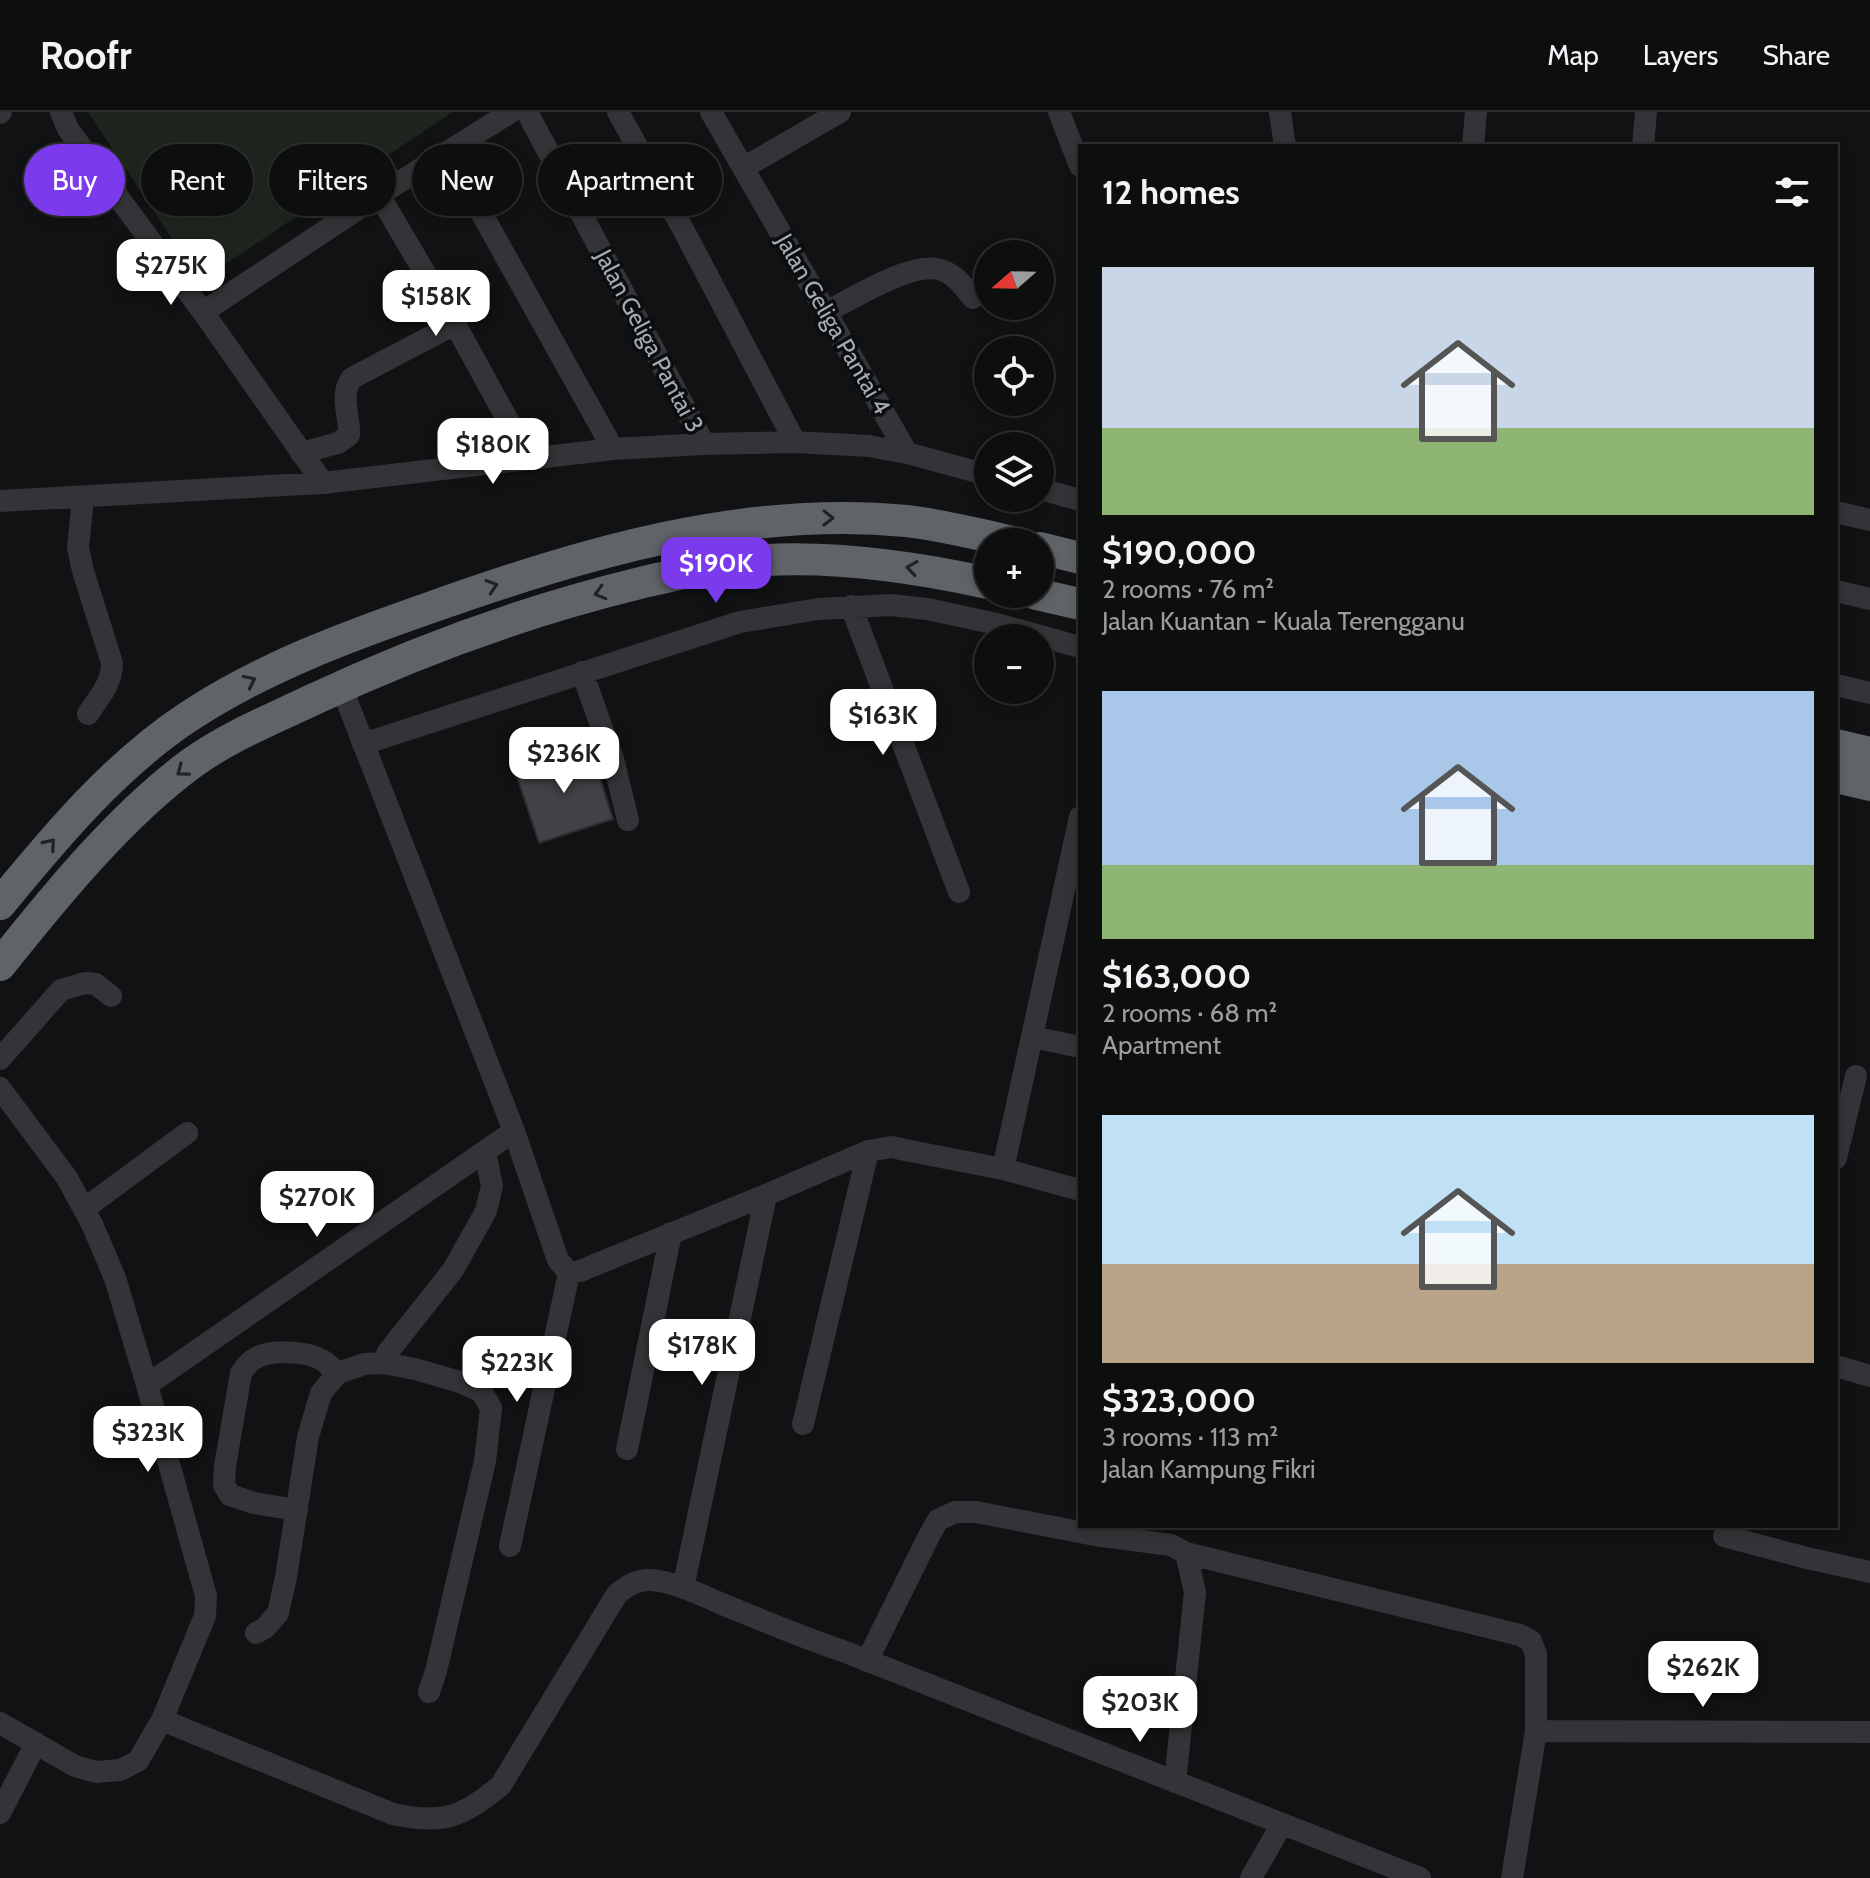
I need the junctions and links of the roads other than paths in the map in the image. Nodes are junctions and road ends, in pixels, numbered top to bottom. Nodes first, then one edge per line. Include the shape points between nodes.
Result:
1 (61, 112) edge
2 (511, 112) edge
3 (527, 112) edge
4 (618, 112) edge
5 (711, 112) edge
6 (840, 112) edge
7 (1059, 112) edge
8 (1280, 112) edge
9 (1476, 112) edge
10 (1646, 112) edge
11 (462, 144) edge
12 (1285, 144) edge
13 (1473, 144) edge
14 (1643, 144) edge
15 (1078, 161) edge
16 (743, 168) junction
17 (347, 216) edge
18 (391, 216) edge
19 (483, 216) edge
20 (973, 298) dead end
21 (203, 312) junction
22 (826, 312) junction
23 (455, 324) junction
24 (795, 442) junction
25 (704, 444) junction
26 (613, 449) junction
27 (301, 453) junction
28 (907, 453) junction
29 (529, 459) junction
30 (974, 471) edge
31 (323, 483) junction
32 (1054, 493) edge
33 (83, 497) junction
34 (1078, 499) edge
35 (0, 501) edge
36 (1838, 512) edge
37 (1870, 520) edge
38 (974, 533) edge
39 (1054, 552) edge
40 (1078, 558) edge
41 (974, 580) edge
42 (1838, 591) edge
43 (1054, 598) edge
44 (1870, 599) edge
45 (1078, 604) edge
46 (851, 606) junction
47 (1078, 646) edge
48 (582, 672) junction
49 (1838, 685) edge
50 (341, 686) junction
51 (1870, 693) edge
52 (88, 714) dead end
53 (363, 744) junction
54 (1838, 745) edge
55 (1870, 753) edge
56 (1838, 777) edge
57 (1870, 785) edge
58 (628, 820) dead end
59 (1078, 836) edge
60 (959, 892) dead end
61 (1072, 894) edge
62 (0, 904) edge
63 (0, 965) edge
64 (111, 996) dead end
65 (1033, 1037) junction
66 (1078, 1047) edge
67 (0, 1059) edge
68 (1854, 1076) edge
69 (0, 1088) edge
70 (514, 1131) junction
71 (187, 1133) dead end
72 (1838, 1149) edge
73 (485, 1151) junction
74 (868, 1151) junction
75 (1003, 1169) junction
76 (1078, 1189) edge
77 (766, 1195) junction
78 (84, 1209) junction
79 (671, 1233) junction
80 (569, 1273) junction
81 (383, 1363) junction
82 (1838, 1367) edge
83 (338, 1373) junction
84 (1870, 1376) edge
85 (147, 1385) junction
86 (803, 1424) dead end
87 (627, 1449) dead end
88 (297, 1510) junction
89 (1724, 1536) dead end
90 (510, 1546) dead end
91 (1186, 1553) junction
92 (1870, 1572) edge
93 (683, 1588) junction
94 (256, 1633) dead end
95 (867, 1661) junction
96 (429, 1692) dead end
97 (162, 1720) junction
98 (0, 1723) edge
99 (1536, 1731) junction
100 (1870, 1732) edge
101 (36, 1743) junction
102 (1175, 1782) junction
103 (0, 1813) edge
104 (1282, 1824) junction
105 (1415, 1877) edge
106 (1251, 1878) edge
107 (1512, 1878) edge

1 - 21 street via 68,129
2 - 11 street
3 - 25 street, Jalan Geliga Pantai 3
4 - 24 street
5 - 16 street, Jalan Geliga Pantai 4
6 - 16 street
7 - 15 street
8 - 12 street
9 - 13 street
10 - 14 street
16 - 22 street, Jalan Geliga Pantai 4
17 - 21 street
18 - 23 street
19 - 26 street
20 - 22 street via 952,275 931,268 903,273
21 - 27 street
22 - 28 street, Jalan Geliga Pantai 4
23 - 27 street via 352,378 345,394 349,435
23 - 29 street
24 - 25 street
24 - 28 street
25 - 26 street
26 - 29 street
27 - 31 street
28 - 30 street
29 - 31 street
31 - 33 street
32 - 34 street
33 - 35 street
33 - 52 street via 78,548 112,663 107,686
36 - 37 street
62 -> 38 highway via 108,783 186,718 231,691 358,633 505,582 648,541 729,525 807,518 894,520
39 - 40 highway
41 -> 50 highway via 855,562 768,560 705,567 537,612
42 - 44 street
43 - 45 highway
46 - 47 street via 927,609
46 - 48 street via 740,622
46 - 60 street
48 - 53 street
48 - 58 street
49 - 51 street
50 - 53 street
50 -> 63 highway via 224,742 164,785 87,863
53 - 70 street
54 - 55 highway
56 - 57 highway
59 - 61 street
61 - 65 street
64 - 67 street via 96,984 61,990
65 - 66 street
65 - 75 street
68 - 72 street
69 - 78 street
70 - 73 street
70 - 80 street via 558,1260
71 - 78 street
73 - 81 street via 492,1186 486,1211 453,1270
73 - 85 street
74 - 75 street via 892,1147
74 - 77 street
74 - 86 street
75 - 76 street
77 - 79 street
77 - 93 street
78 - 85 street via 115,1278
79 - 80 street
79 - 87 street
80 - 90 street
81 - 83 street
81 - 96 street via 460,1382 482,1392 491,1408 485,1461
82 - 84 street
83 - 88 street via 316,1408
83 - 88 street via 307,1355 278,1352 250,1361 241,1373 224,1485 230,1495
85 - 97 street via 206,1596 205,1616
88 - 94 street via 278,1613
89 - 92 street
91 - 95 street via 1171,1545 955,1512 938,1520
91 - 99 street via 1520,1635 1531,1641 1536,1654
91 - 102 street via 1195,1592
93 - 95 street
93 - 97 street via 640,1580 617,1594 501,1785 461,1814 438,1820 393,1814
95 - 102 street
97 - 101 street via 138,1761 120,1770 96,1772 75,1766
98 - 101 street
99 - 100 street
99 - 107 street
101 - 103 street
102 - 104 street
104 - 105 street
104 - 106 street

